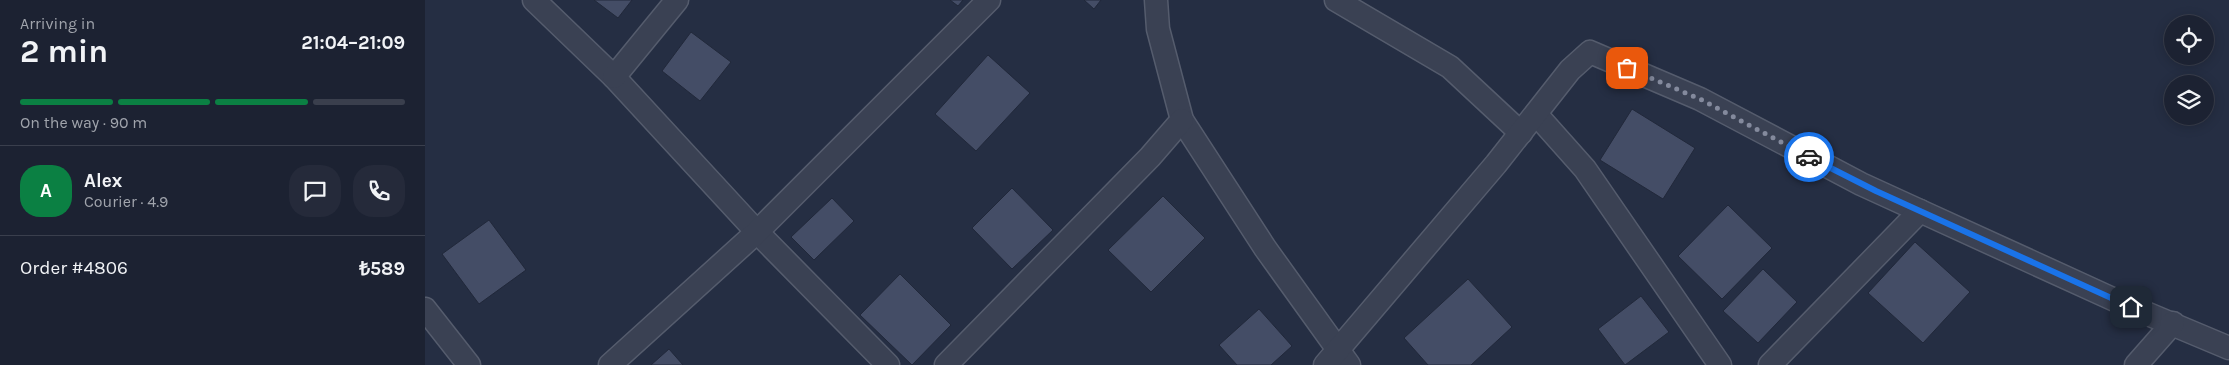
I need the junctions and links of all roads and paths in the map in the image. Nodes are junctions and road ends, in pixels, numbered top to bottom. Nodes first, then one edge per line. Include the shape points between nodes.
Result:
1 (534, 0) edge
2 (677, 0) edge
3 (989, 0) edge
4 (1155, 0) edge
5 (1336, 0) edge
6 (614, 77) junction
7 (1536, 114) junction
8 (1182, 120) junction
9 (1521, 134) junction
10 (1920, 211) junction
11 (757, 232) junction
12 (425, 309) edge
13 (2173, 324) junction
14 (2229, 348) edge
15 (1337, 361) edge
16 (469, 365) edge
17 (610, 365) edge
18 (888, 365) edge
19 (946, 365) edge
20 (1720, 365) edge
21 (1770, 365) edge
22 (2136, 365) edge

1 - 6 street
2 - 6 street
3 - 11 street
4 - 8 street via 1158,29
5 - 9 street via 1450,67
6 - 11 street
7 - 9 street
7 - 10 street via 1570,70 1590,52 1700,99 1861,184
7 - 20 street via 1585,169
8 - 15 street
8 - 19 street
9 - 15 street
10 - 13 street via 2117,302
10 - 21 street
11 - 17 street
11 - 18 street
12 - 16 street
13 - 14 street
13 - 22 street

